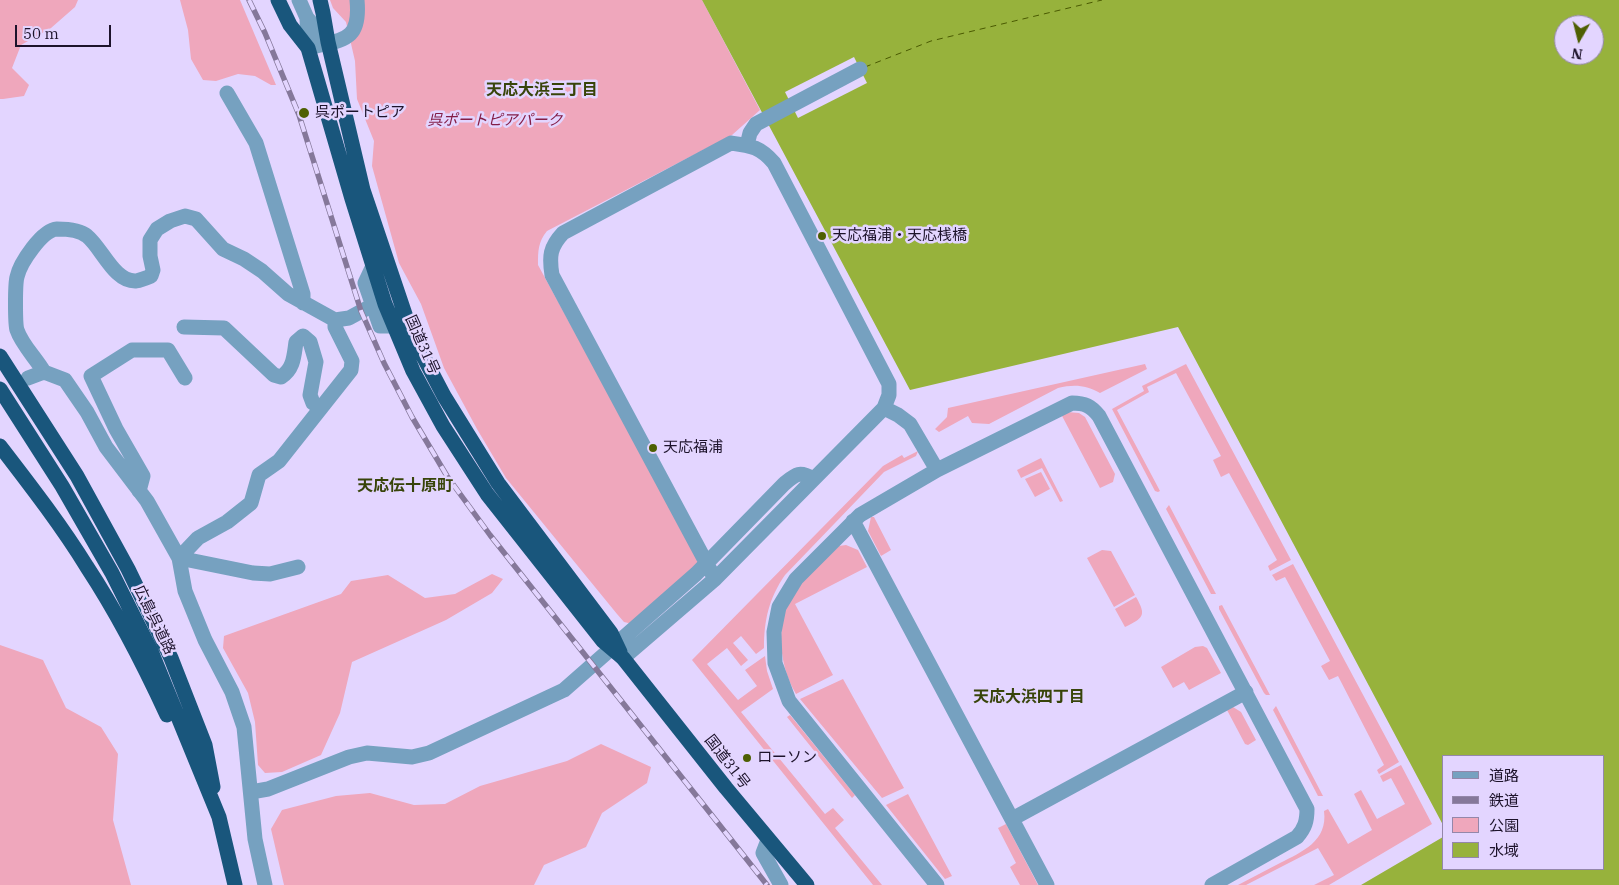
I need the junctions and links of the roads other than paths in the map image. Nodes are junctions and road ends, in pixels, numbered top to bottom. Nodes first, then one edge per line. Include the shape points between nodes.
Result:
1 (278, 0) edge
2 (299, 0) edge
3 (320, 0) edge
4 (357, 0) edge
5 (307, 18) junction
6 (328, 42) junction
7 (308, 48) junction
8 (860, 69) dead end
9 (227, 93) dead end
10 (747, 145) junction
11 (373, 266) junction
12 (303, 302) junction
13 (373, 305) junction
14 (334, 320) junction
15 (394, 326) junction
16 (184, 327) dead end
17 (0, 356) edge
18 (44, 372) junction
19 (28, 378) dead end
20 (185, 378) dead end
21 (0, 390) edge
22 (320, 408) junction
23 (884, 408) junction
24 (0, 446) edge
25 (937, 470) junction
26 (813, 478) junction
27 (139, 491) junction
28 (853, 521) junction
29 (179, 558) junction
30 (298, 567) dead end
31 (715, 579) junction
32 (623, 658) junction
33 (1246, 692) junction
34 (251, 792) junction
35 (219, 817) junction
36 (1012, 819) junction
37 (768, 840) junction
38 (228, 849) junction
39 (235, 885) edge
40 (265, 885) edge
41 (781, 885) edge
42 (807, 885) edge
43 (937, 885) edge
44 (1047, 885) edge
45 (1212, 885) edge

1 - 7 highway, 国道31号 via 290,25
2 - 5 street
3 - 6 highway, 国道31号
4 - 6 street via 352,34
5 - 6 street
5 - 7 street
6 - 7 street
6 - 32 highway, 国道31号 via 363,190 412,335 444,396 498,483 611,633
7 - 11 highway, 国道31号
8 - 10 street via 756,124
9 - 12 street via 256,143
10 - 23 street via 764,151 779,172 889,384
10 - 31 street via 731,143 563,233 553,244 550,261 552,275
11 - 13 street via 365,283
11 - 15 highway, 国道31号
12 - 14 street
12 - 18 street via 250,263 222,249 196,219 185,216 157,229 150,240 151,276 137,281 119,275 87,236 55,229 42,237 31,250 17,276 16,328
13 - 14 street via 349,318
13 - 15 street via 380,326
14 - 22 street via 352,362 351,370
15 - 32 highway, 国道31号 via 413,371 487,494 603,641
16 - 22 street via 224,328 274,375 281,377 292,365 296,342 303,336 310,342 316,362 310,395
17 - 35 highway via 77,476 128,569 171,658 206,745
18 - 19 street
18 - 27 street via 65,380 106,447
20 - 27 street via 168,350 132,350 91,376 143,476
21 - 35 highway, 広島呉道路 via 62,486 112,574 151,651
22 - 29 street via 279,461 259,476 251,503 227,522 198,538
23 - 25 street via 910,424
23 - 26 street
24 - 38 highway via 88,567 128,637 161,701
25 - 28 street
25 - 33 street via 1064,406 1083,403 1092,407
26 - 31 street
26 - 34 street via 805,474 795,475 784,484 696,574 564,690 429,754 412,757 367,753
27 - 29 street
28 - 36 street
28 - 43 street via 786,593 775,626 775,663 789,701
29 - 30 street via 253,573 270,574
29 - 34 street via 185,591 205,640 232,692 244,727
31 - 32 street
32 - 37 highway, 国道31号
33 - 36 street
33 - 45 street via 1305,803 1307,820 1303,830 1289,843
34 - 40 street via 255,839
35 - 38 highway, 広島呉道路
36 - 44 street
37 - 41 street via 763,853
37 - 42 highway, 国道31号
38 - 39 highway, 広島呉道路

